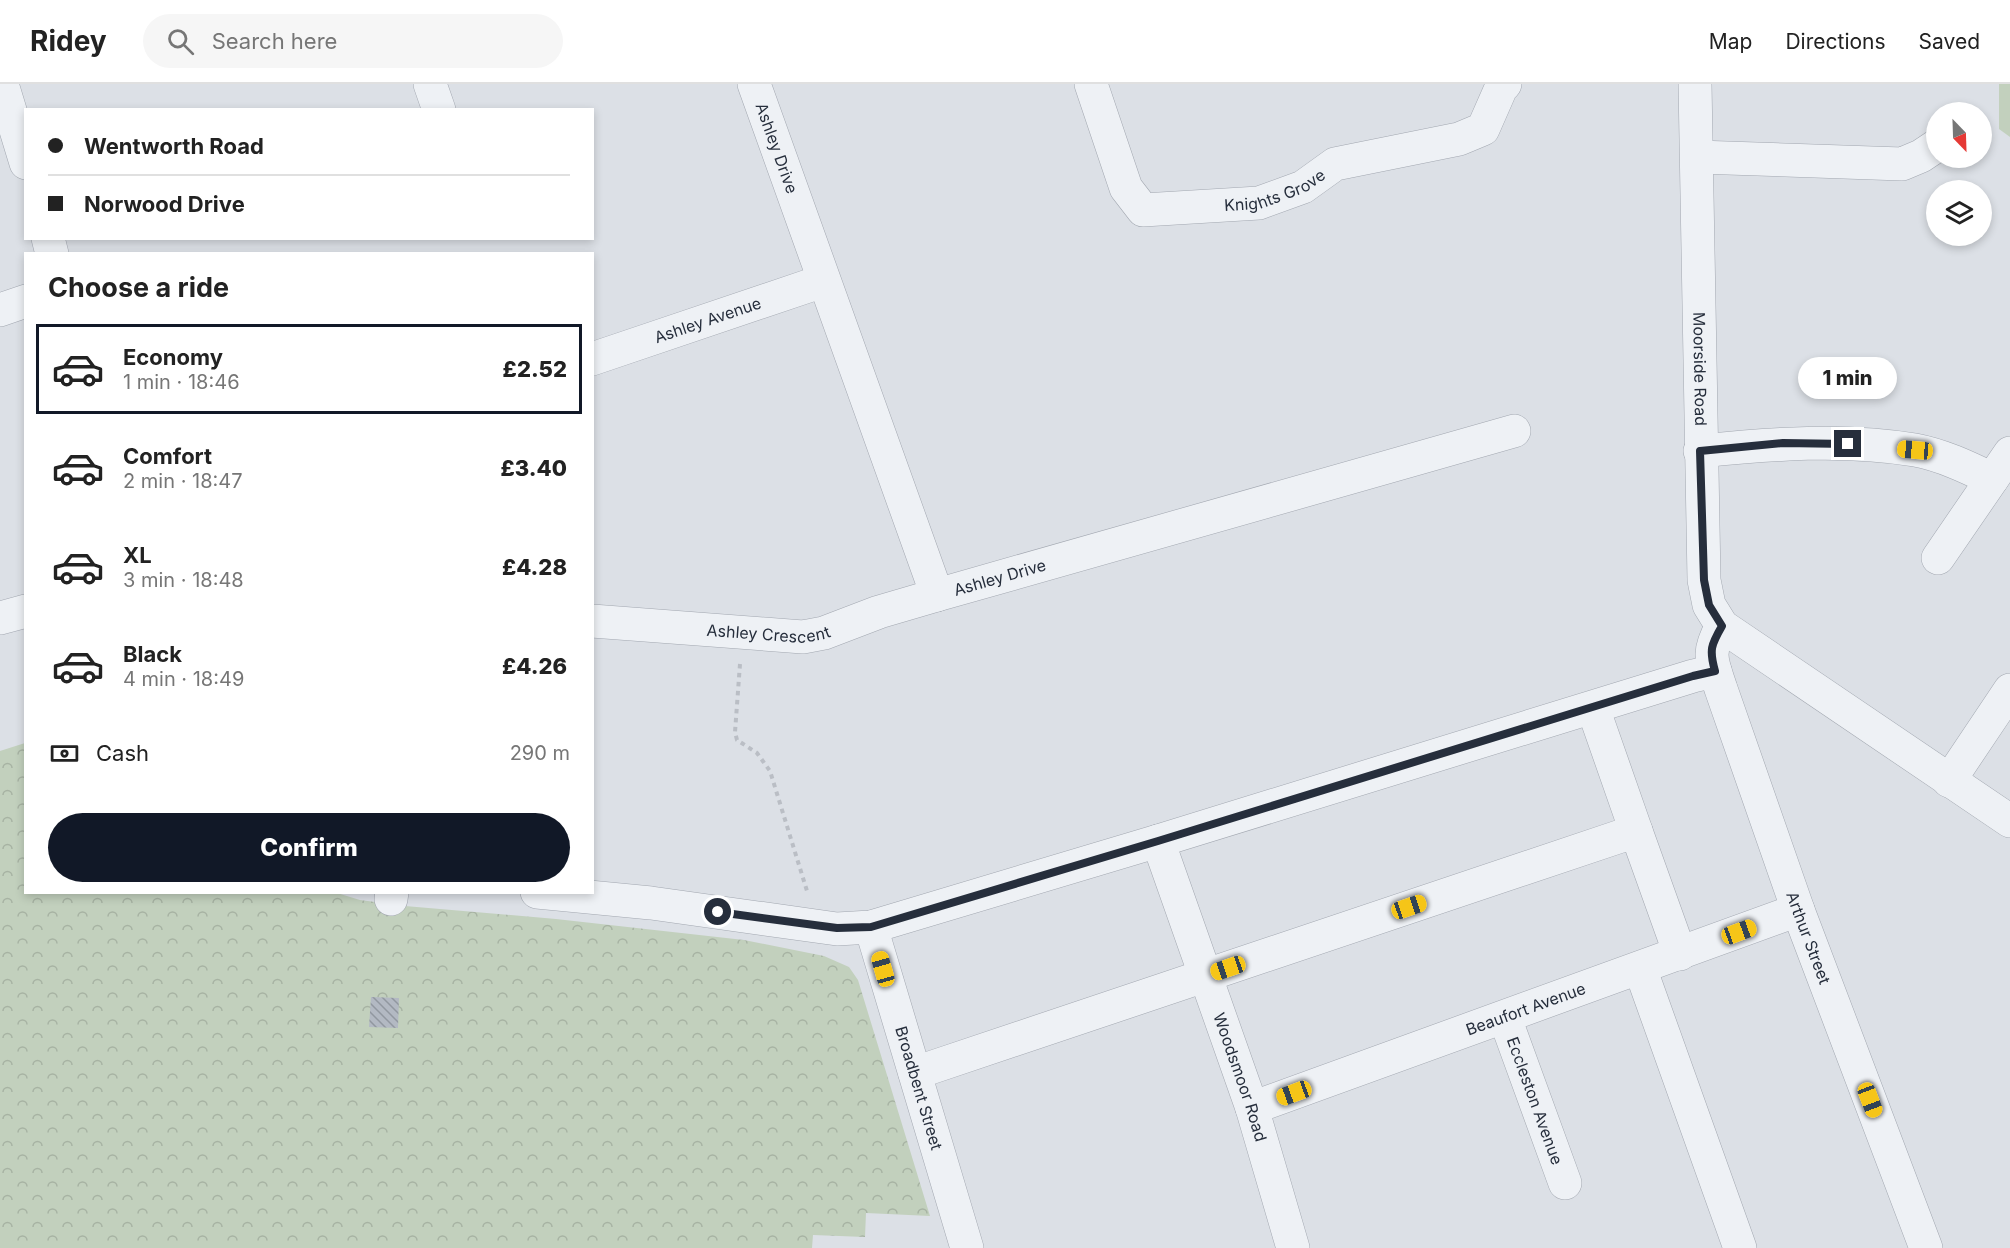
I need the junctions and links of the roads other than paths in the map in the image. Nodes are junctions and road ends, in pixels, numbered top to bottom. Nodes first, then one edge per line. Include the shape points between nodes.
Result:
1 (2, 84) edge
2 (430, 84) edge
3 (754, 84) edge
4 (1091, 84) edge
5 (1505, 84) edge
6 (1695, 84) edge
7 (438, 108) edge
8 (1926, 153) edge
9 (24, 156) edge
10 (1697, 157) junction
11 (823, 281) junction
12 (24, 302) edge
13 (0, 310) edge
14 (594, 358) edge
15 (1514, 430) dead end
16 (1700, 451) junction
17 (2001, 466) edge
18 (1938, 558) dead end
19 (937, 595) junction
20 (24, 612) edge
21 (0, 618) edge
22 (594, 621) edge
23 (1722, 626) junction
24 (1715, 671) junction
25 (2010, 690) edge
26 (1593, 708) junction
27 (1949, 781) junction
28 (2010, 821) edge
29 (1636, 831) junction
30 (1158, 841) junction
31 (544, 894) edge
32 (1798, 910) junction
33 (871, 927) junction
34 (1680, 954) junction
35 (1640, 968) junction
36 (1205, 976) junction
37 (1504, 1018) junction
38 (915, 1073) junction
39 (1252, 1108) junction
40 (1565, 1183) dead end
41 (967, 1248) edge
42 (1293, 1248) edge
43 (1740, 1248) edge
44 (1926, 1248) edge

1 - 9 street
2 - 7 street
3 - 11 street, Ashley Drive
4 - 5 street, Knights Grove via 1126,188 1143,210 1259,203 1303,187 1335,164 1459,139 1482,129
6 - 10 street, Moorside Road
8 - 10 street via 1902,164
10 - 16 street, Moorside Road
11 - 14 street, Ashley Avenue
11 - 19 street, Ashley Drive
12 - 13 street
15 - 19 street, Ashley Drive
16 - 17 street via 1783,443 1848,444 1915,450 1951,460
16 - 23 street, Moorside Road via 1704,580 1709,605
17 - 18 street
19 - 22 street, Ashley Crescent via 803,637
20 - 21 street
23 - 24 street, Arthur Street via 1712,646
23 - 27 street, Moorside Road
24 - 26 street
24 - 32 street, Arthur Street
25 - 27 street
26 - 29 street
26 - 30 street
27 - 28 street, Moorside Road
29 - 34 street
29 - 36 street
30 - 33 street
30 - 36 street, Woodsmoor Road
31 - 33 street via 598,909 651,903 837,928
32 - 34 street, Beaufort Avenue
32 - 44 street, Arthur Street
33 - 38 street, Broadbent Street
34 - 35 street, Beaufort Avenue
35 - 37 street, Beaufort Avenue
35 - 43 street
36 - 38 street
36 - 39 street, Woodsmoor Road
37 - 39 street, Beaufort Avenue
37 - 40 street, Eccleston Avenue
38 - 41 street, Broadbent Street
39 - 42 street, Woodsmoor Road

